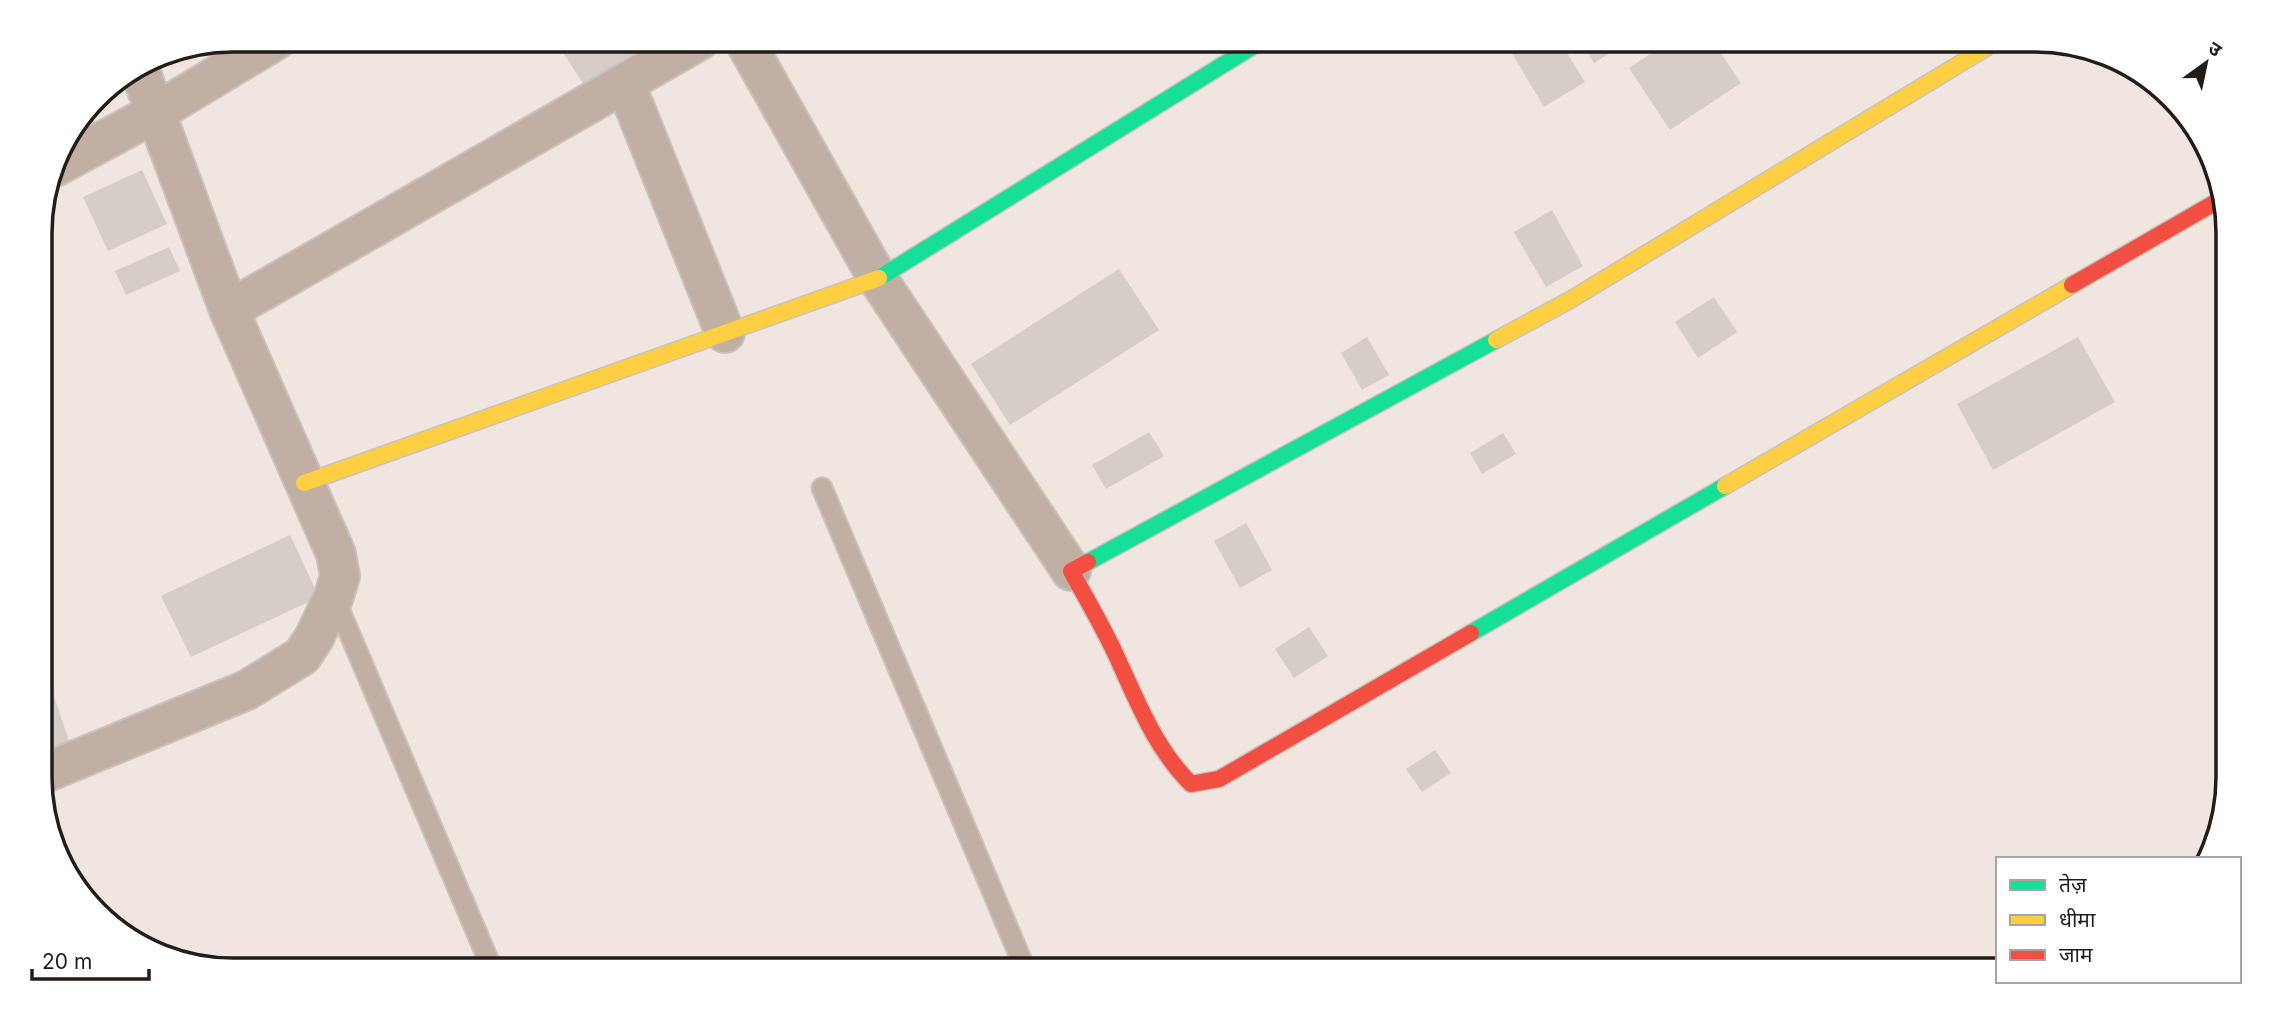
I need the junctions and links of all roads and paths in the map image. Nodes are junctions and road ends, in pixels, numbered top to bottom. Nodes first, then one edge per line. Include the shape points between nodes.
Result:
1 (256, 52) edge
2 (679, 52) edge
3 (751, 52) edge
4 (1244, 52) edge
5 (1979, 52) edge
6 (142, 77) edge
7 (625, 83) junction
8 (155, 113) junction
9 (68, 160) edge
10 (2214, 203) edge
11 (877, 279) junction
12 (229, 310) junction
13 (725, 333) junction
14 (304, 482) junction
15 (822, 488) dead end
16 (1071, 571) junction
17 (334, 596) junction
18 (52, 770) edge
19 (487, 958) edge
20 (1021, 958) edge

1 - 8 street
2 - 7 street
3 - 11 street
4 - 11 street
5 - 16 street via 1570,300
6 - 8 street
7 - 12 street
7 - 13 street
8 - 9 street
8 - 12 street
10 - 16 street via 1219,779 1191,784 1160,749 1114,649
11 - 13 street
11 - 16 street
12 - 14 street
13 - 14 street
14 - 17 street via 336,554 340,576
15 - 20 lane
17 - 18 street via 314,638 302,656 288,665 247,690
17 - 19 lane

